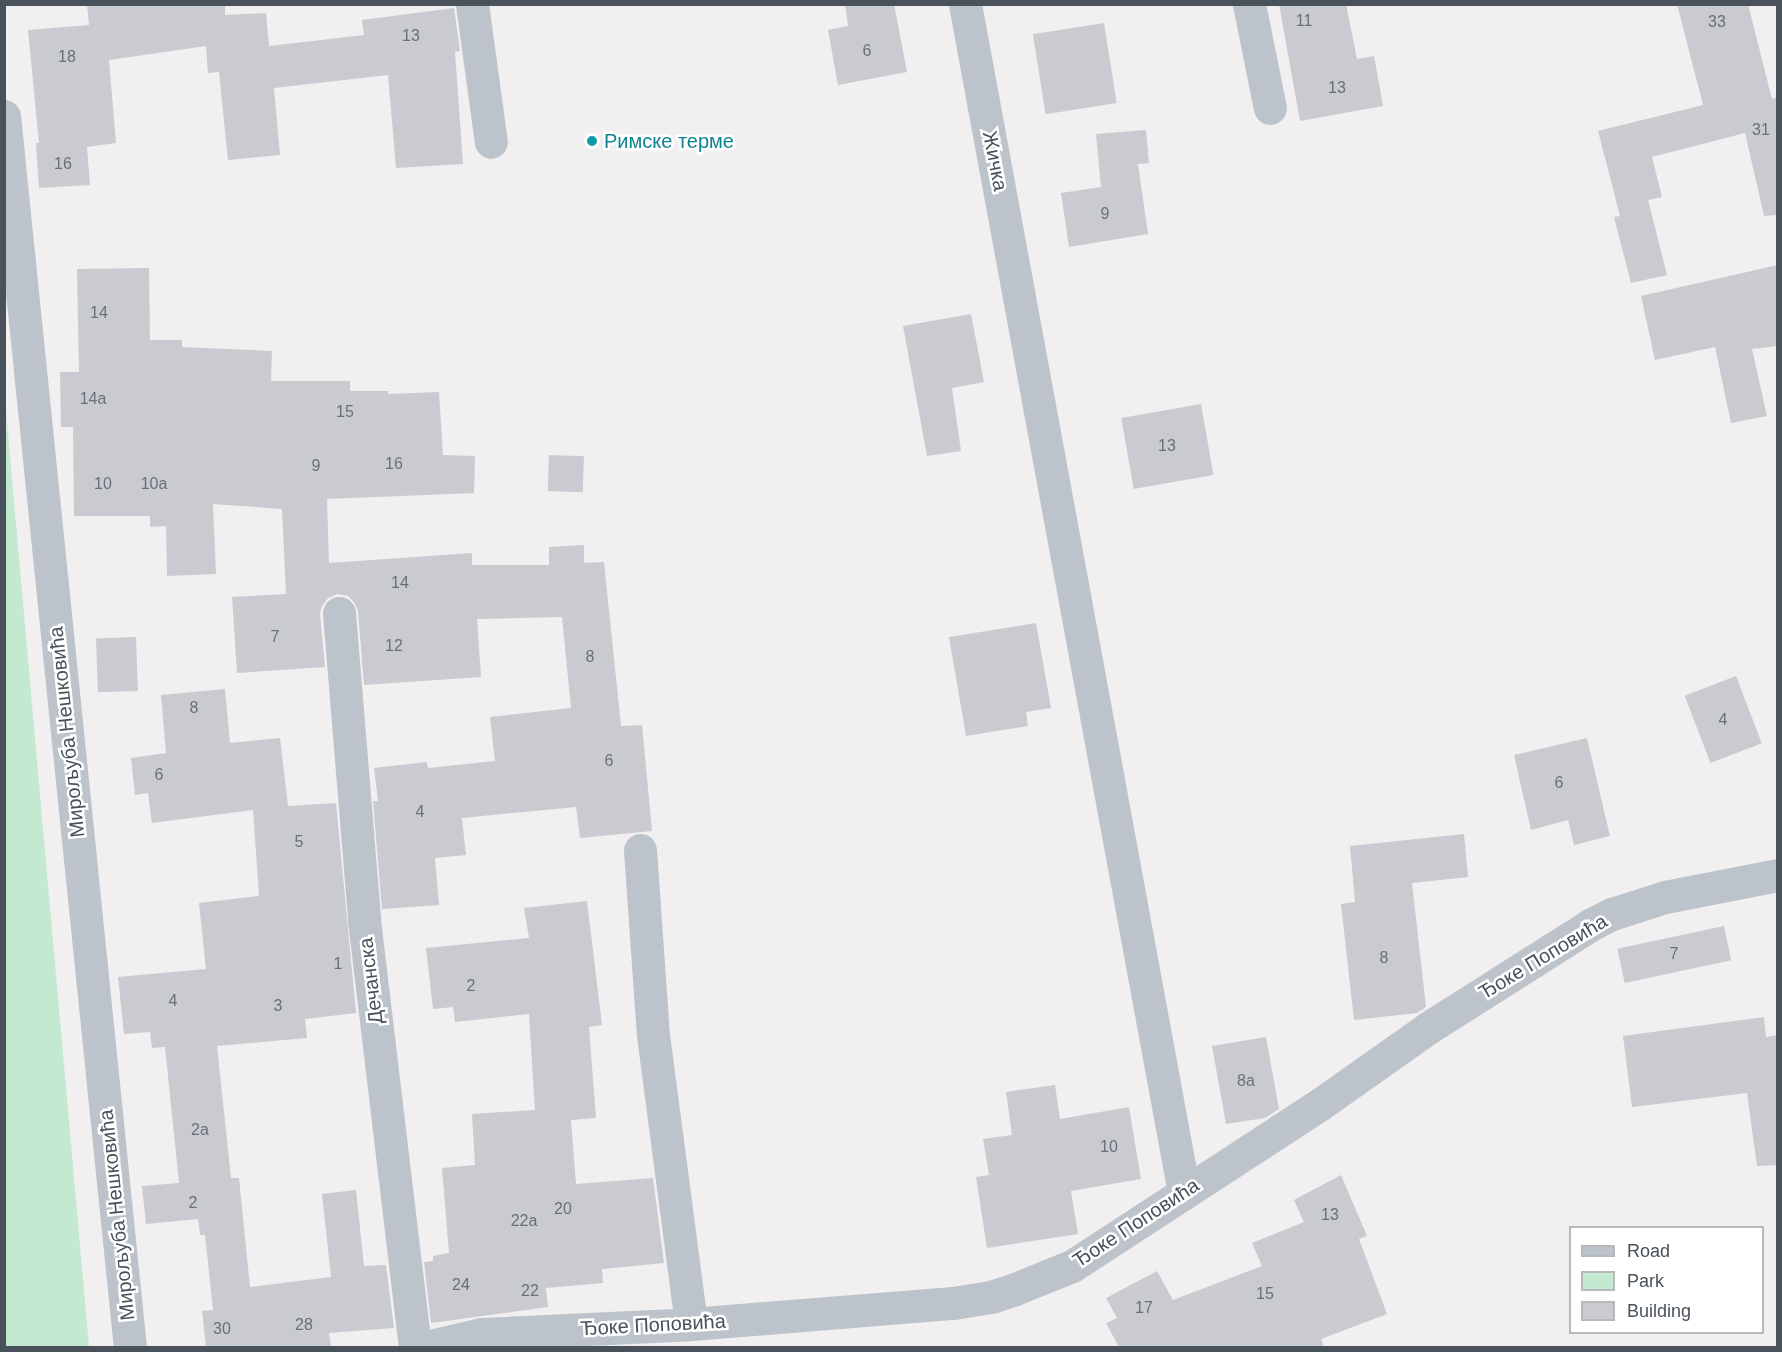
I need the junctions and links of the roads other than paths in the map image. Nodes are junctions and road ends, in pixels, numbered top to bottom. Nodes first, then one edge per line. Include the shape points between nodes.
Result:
1 (472, 4) edge
2 (965, 4) edge
3 (1249, 4) edge
4 (1270, 108) dead end
5 (4, 116) edge
6 (491, 142) dead end
7 (339, 613) dead end
8 (640, 850) dead end
9 (1778, 875) edge
10 (1184, 1192) junction
11 (691, 1324) junction
12 (130, 1347) edge
13 (415, 1347) edge
14 (421, 1347) edge

1 - 6 street
2 - 10 street, Жичка
3 - 4 street
5 - 12 street, Мирољуба Нешковића
7 - 13 street, Дечанска via 364,920
8 - 11 street via 653,1035
9 - 10 street, Ђоке Поповића via 1665,897 1590,925
10 - 11 street, Ђоке Поповића via 1072,1266 991,1297
11 - 14 street, Ђоке Поповића via 482,1334

